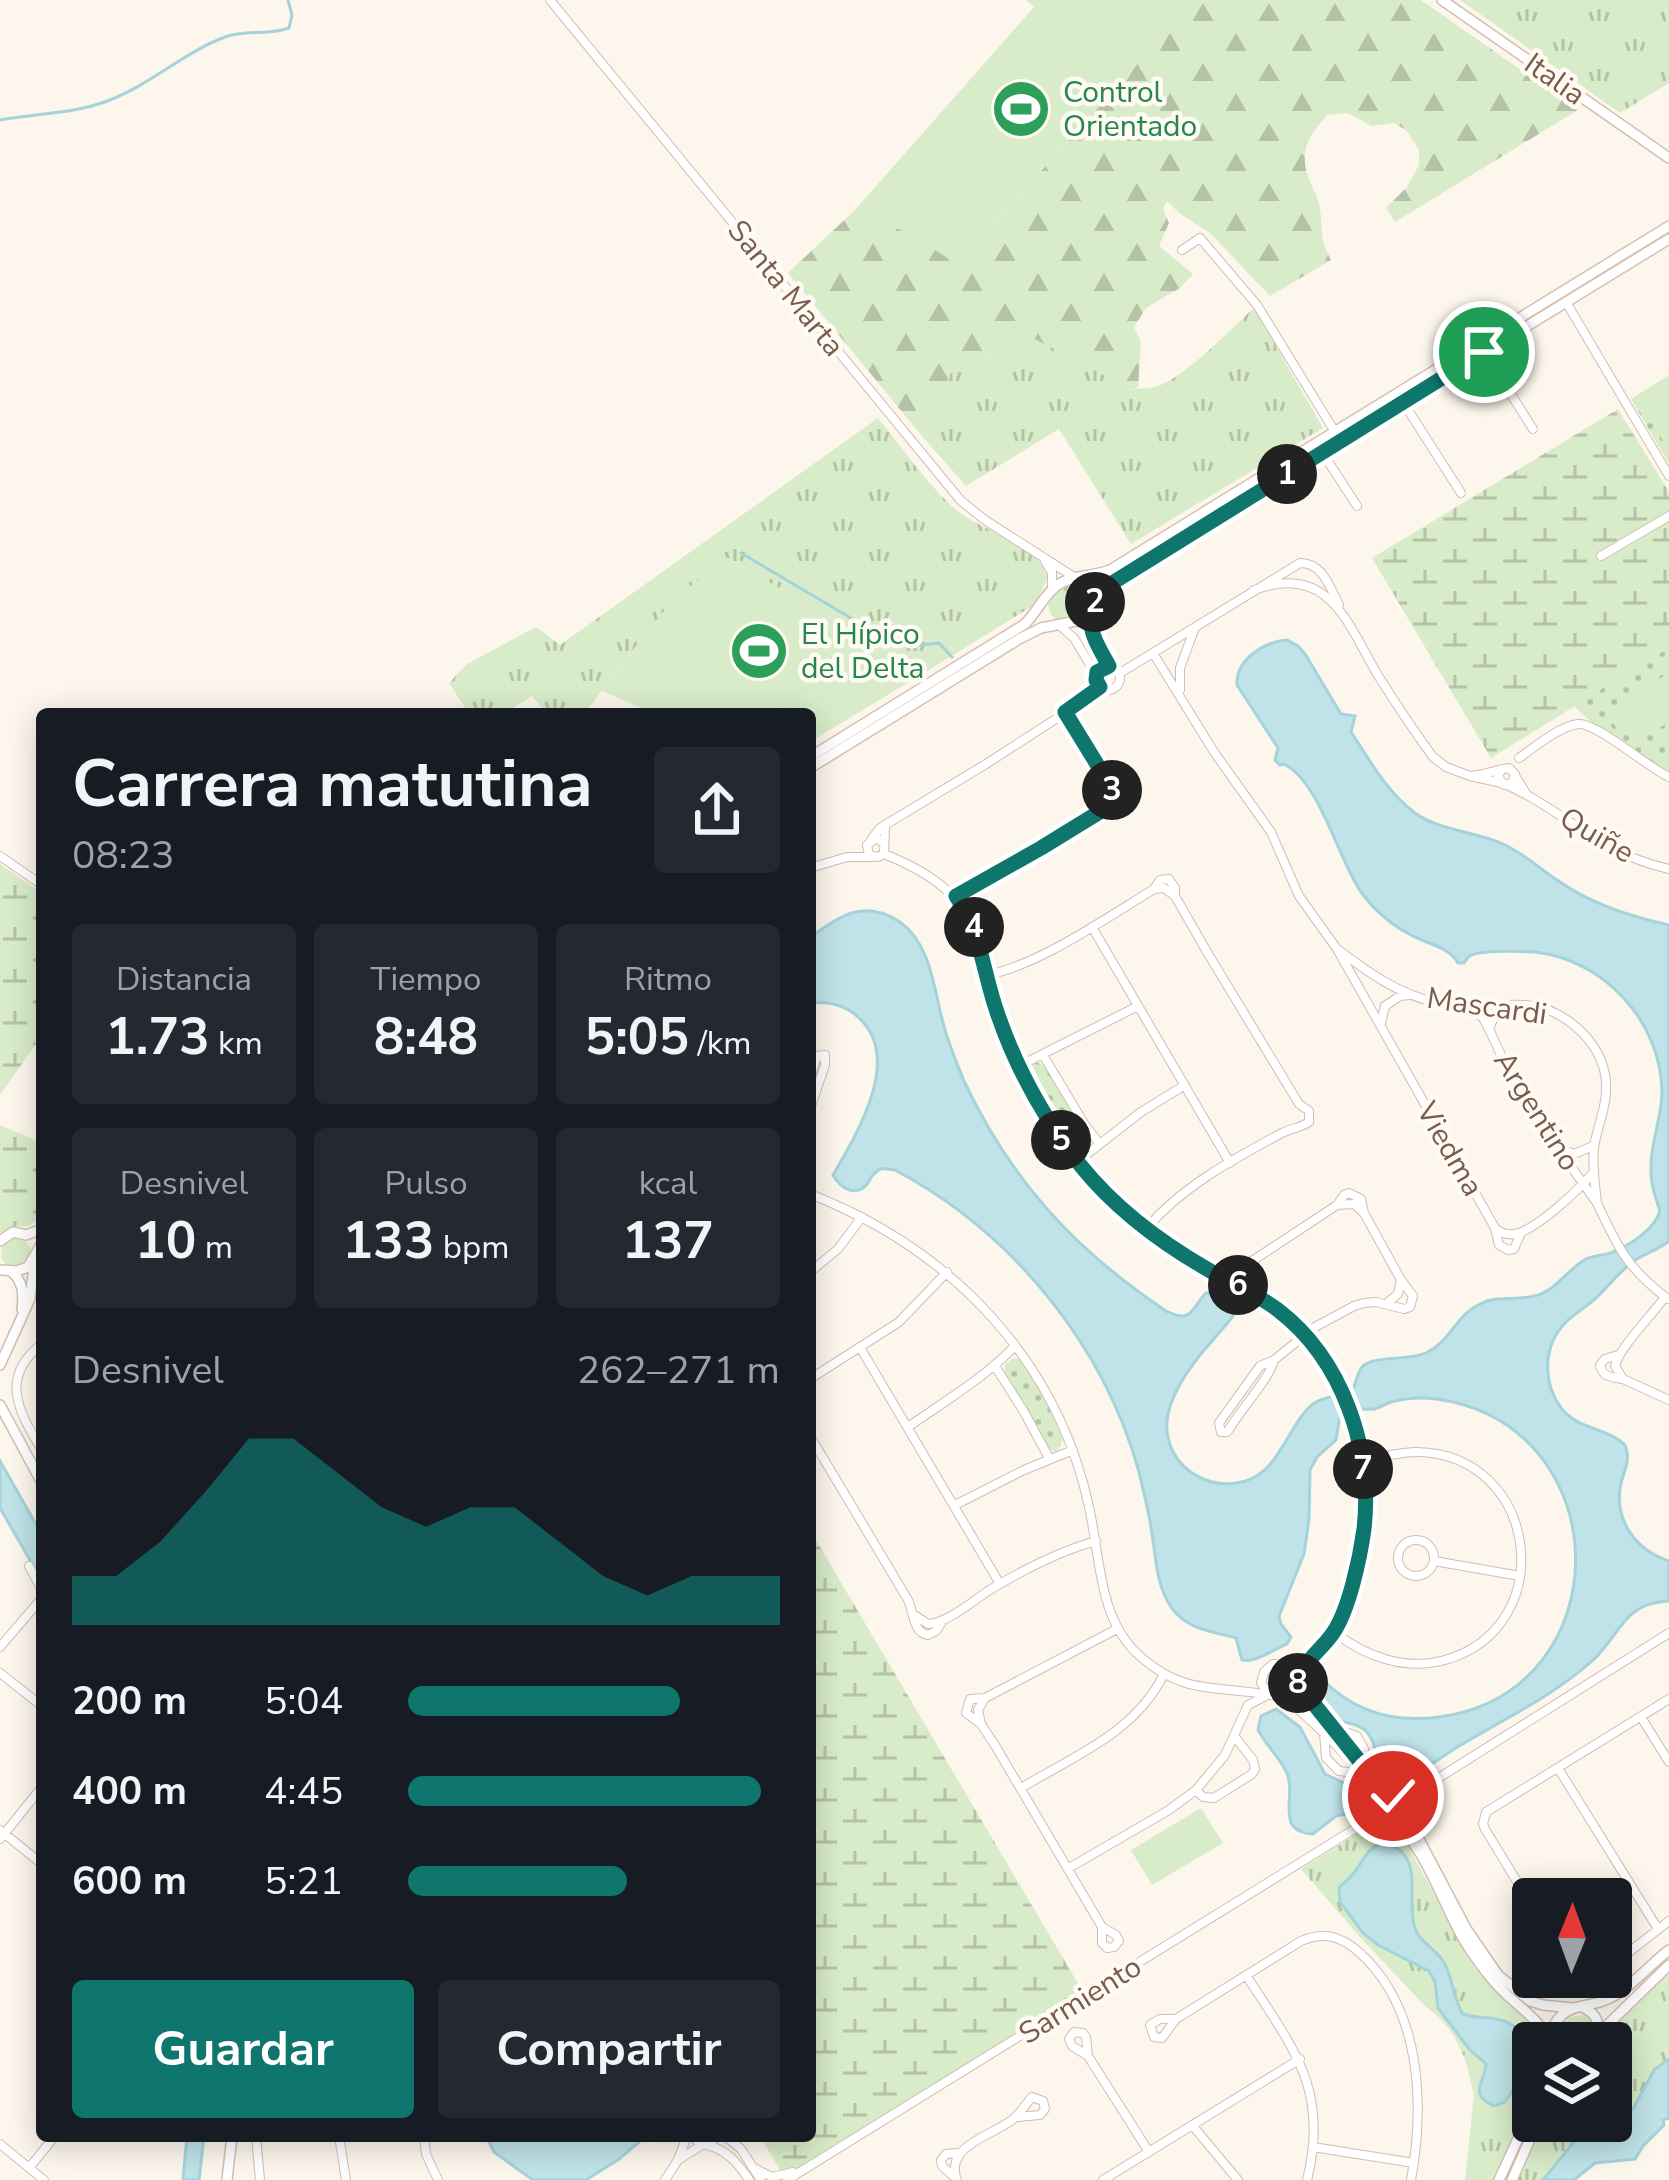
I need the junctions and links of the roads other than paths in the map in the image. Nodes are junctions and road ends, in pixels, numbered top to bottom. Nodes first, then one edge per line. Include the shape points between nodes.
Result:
1 (550, 0) edge
2 (1442, 0) edge
3 (1669, 158) edge
4 (1669, 226) edge
5 (1669, 238) edge
6 (1182, 250) dead end
7 (1566, 302) junction
8 (1484, 352) junction
9 (1403, 402) junction
10 (1533, 428) dead end
11 (1335, 432) junction
12 (1322, 452) junction
13 (1669, 476) edge
14 (1461, 493) dead end
15 (1358, 506) dead end
16 (1669, 516) edge
17 (1040, 556) junction
18 (1601, 556) dead end
19 (1081, 579) junction
20 (1052, 590) junction
21 (1254, 590) junction
22 (1044, 603) junction
23 (1093, 606) junction
24 (1342, 611) junction
25 (1200, 622) junction
26 (1056, 625) junction
27 (1154, 653) junction
28 (1109, 666) junction
29 (1120, 673) junction
30 (1096, 676) junction
31 (1100, 687) junction
32 (1181, 698) junction
33 (1065, 712) junction
34 (816, 753) edge
35 (1519, 758) junction
36 (816, 764) edge
37 (1504, 768) junction
38 (1470, 776) junction
39 (1516, 776) junction
40 (1669, 777) edge
41 (1504, 784) junction
42 (1527, 795) junction
43 (886, 825) junction
44 (869, 843) junction
45 (884, 848) junction
46 (0, 856) edge
47 (847, 856) junction
48 (872, 857) junction
49 (816, 866) edge
50 (1669, 869) edge
51 (36, 881) edge
52 (956, 896) junction
53 (1091, 927) junction
54 (1337, 949) junction
55 (987, 975) junction
56 (1375, 977) junction
57 (1390, 986) junction
58 (1361, 988) junction
59 (1410, 995) junction
60 (1389, 1003) junction
61 (1370, 1005) junction
62 (1138, 1006) junction
63 (1469, 1006) junction
64 (1508, 1006) junction
65 (1380, 1025) junction
66 (1489, 1029) junction
67 (1043, 1054) junction
68 (816, 1060) edge
69 (1019, 1066) junction
70 (1185, 1085) junction
71 (816, 1092) edge
72 (1100, 1143) junction
73 (1594, 1145) junction
74 (1556, 1147) junction
75 (1078, 1161) junction
76 (1230, 1163) junction
77 (1595, 1171) junction
78 (1581, 1184) junction
79 (816, 1198) edge
80 (1597, 1203) junction
81 (862, 1217) junction
82 (1146, 1228) junction
83 (1495, 1228) junction
84 (36, 1231) edge
85 (1522, 1233) junction
86 (26, 1235) junction
87 (0, 1239) edge
88 (36, 1248) edge
89 (36, 1253) edge
90 (36, 1262) edge
91 (816, 1267) edge
92 (4, 1268) edge
93 (946, 1272) junction
94 (1401, 1280) junction
95 (1232, 1282) junction
96 (1667, 1298) edge
97 (1386, 1304) junction
98 (21, 1315) junction
99 (1303, 1334) junction
100 (1015, 1346) junction
101 (36, 1348) edge
102 (861, 1349) junction
103 (1618, 1354) junction
104 (1274, 1360) junction
105 (0, 1365) edge
106 (995, 1366) junction
107 (816, 1375) edge
108 (1623, 1379) junction
109 (1669, 1400) edge
110 (0, 1405) edge
111 (908, 1427) junction
112 (36, 1439) edge
113 (816, 1446) edge
114 (1073, 1450) junction
115 (1049, 1459) junction
116 (1363, 1462) junction
117 (36, 1473) edge
118 (955, 1505) junction
119 (1096, 1541) junction
120 (1434, 1561) junction
121 (29, 1566) dead end
122 (1520, 1576) junction
123 (36, 1581) edge
124 (1000, 1584) junction
125 (36, 1602) edge
126 (1117, 1629) junction
127 (1334, 1632) junction
128 (1669, 1633) edge
129 (0, 1647) edge
130 (0, 1673) edge
131 (1164, 1674) junction
132 (1297, 1674) junction
133 (1261, 1683) junction
134 (1243, 1690) junction
135 (1270, 1695) junction
136 (1284, 1697) junction
137 (1669, 1699) edge
138 (36, 1701) edge
139 (1248, 1705) junction
140 (1641, 1717) junction
141 (1328, 1730) junction
142 (1235, 1738) junction
143 (1669, 1762) edge
144 (1558, 1768) junction
145 (1361, 1770) junction
146 (1021, 1788) junction
147 (1196, 1790) junction
148 (36, 1794) edge
149 (1413, 1794) junction
150 (1395, 1796) junction
151 (1404, 1809) junction
152 (1383, 1815) junction
153 (1, 1834) edge
154 (36, 1860) edge
155 (1069, 1868) junction
156 (1515, 1878) edge
157 (1669, 1921) edge
158 (1102, 1928) dead end
159 (1658, 1929) junction
160 (1632, 1949) edge
161 (1669, 1950) edge
162 (1669, 1965) edge
163 (1246, 1975) junction
164 (1577, 2007) junction
165 (1176, 2019) dead end
166 (1537, 2022) edge
167 (1557, 2022) edge
168 (1594, 2022) edge
169 (1610, 2022) edge
170 (1088, 2056) dead end
171 (1300, 2059) junction
172 (1016, 2117) dead end
173 (1192, 2125) junction
174 (50, 2142) edge
175 (231, 2142) edge
176 (257, 2142) edge
177 (340, 2142) edge
178 (425, 2142) edge
179 (686, 2142) edge
180 (700, 2142) edge
181 (710, 2142) edge
182 (730, 2142) edge
183 (1516, 2142) edge
184 (1529, 2142) edge
185 (0, 2144) edge
186 (705, 2145) junction
187 (1313, 2147) junction
188 (1148, 2152) junction
189 (678, 2160) junction
190 (1414, 2163) junction
191 (811, 2165) junction
192 (29, 2168) junction
193 (747, 2175) edge
194 (956, 2178) edge
195 (44, 2180) edge
196 (227, 2180) edge
197 (260, 2180) edge
198 (346, 2180) edge
199 (438, 2180) edge
200 (665, 2180) edge
201 (761, 2180) edge
202 (787, 2180) edge
203 (1103, 2180) edge
204 (1238, 2180) edge
205 (1306, 2180) edge
206 (1411, 2180) edge
207 (1499, 2180) edge
208 (1512, 2180) edge

1 - 17 street, Santa Marta via 961,501
2 - 3 main road, Italia
4 - 11 main road
5 - 7 main road
6 - 11 street via 1200,238 1245,289
7 - 8 main road
7 - 13 street
8 - 9 main road
8 - 10 street
9 - 12 main road
9 - 14 street
11 - 19 main road via 1110,570
12 - 15 street
12 - 23 main road via 1120,576
16 - 18 street
17 - 19 street, Santa Marta
17 - 20 street
19 - 20 main road
19 - 23 main road via 1096,591
20 - 22 main road
21 - 24 street via 1305,586
21 - 24 street via 1307,562 1322,572
21 - 25 street
22 - 26 main road
22 - 34 main road via 1024,624
23 - 26 main road via 1081,620
23 - 28 street via 1093,638
24 - 38 street via 1433,757
25 - 27 street
25 - 32 street via 1180,668
26 - 30 street via 1075,638
26 - 36 main road via 1018,639
27 - 29 street
27 - 32 street
28 - 29 street
28 - 30 street
29 - 31 street via 1115,688
30 - 31 street
31 - 33 street
32 - 54 street
33 - 43 street
33 - 52 street via 1120,793 1118,808
35 - 37 street
35 - 39 street
35 - 40 street via 1586,724
37 - 38 street
37 - 39 street
37 - 41 street
38 - 41 street, Quiñe
39 - 41 street
39 - 42 street
41 - 42 street, Quiñe
42 - 50 street, Quiñe via 1605,846
43 - 44 street
43 - 45 street
44 - 45 street via 876,838
44 - 47 street
44 - 48 street
45 - 48 street
45 - 52 street
46 - 51 street
47 - 48 street
47 - 49 street
52 - 55 street
53 - 55 street
53 - 62 street
53 - 76 street via 1154,889 1175,896 1299,1104 1292,1128
54 - 56 street
54 - 58 street
55 - 69 street
56 - 57 street
56 - 58 street
57 - 59 street
57 - 60 street
58 - 61 street
59 - 60 street
59 - 63 street, Mascardi
60 - 61 street
60 - 65 street
61 - 65 street, Viedma
62 - 67 street
62 - 70 street
63 - 64 street, Mascardi
63 - 66 street, Argentino
64 - 66 street
64 - 73 street, Mascardi via 1563,1017 1597,1052 1606,1098
65 - 83 street, Viedma
66 - 74 street, Argentino
67 - 69 street
67 - 72 street
68 - 71 street via 825,1055
69 - 75 street
70 - 72 street
70 - 76 street
72 - 75 street
73 - 74 street via 1574,1154
73 - 77 street, Argentino
74 - 78 street, Argentino
75 - 82 street
76 - 82 street
77 - 78 street
77 - 80 street, Argentino
78 - 80 street, Argentino
78 - 85 street
79 - 81 street
80 - 96 street via 1631,1268
81 - 91 street
81 - 93 street
82 - 95 street
83 - 85 street
83 - 85 street, Viedma via 1508,1250
84 - 86 main road
86 - 87 main road
86 - 88 main road
89 - 92 main road via 23,1270
90 - 98 main road
92 - 98 main road via 22,1288
93 - 100 street
93 - 102 street via 911,1312
94 - 95 street via 1352,1192
94 - 97 street
94 - 97 street via 1413,1296 1410,1307
95 - 99 street
96 - 103 street
97 - 99 street via 1354,1306
98 - 105 main road
99 - 104 street
99 - 116 street via 1342,1391
100 - 106 street
100 - 114 street
101 - 112 street via 20,1360 11,1388
102 - 107 street
102 - 111 street
103 - 108 street
103 - 108 street via 1600,1365 1603,1375
104 - 104 street via 1234,1400 1221,1432 1230,1429
106 - 111 street
106 - 115 street
108 - 109 street
110 - 117 main road
111 - 118 street
113 - 124 street via 915,1615 942,1622
114 - 115 street
114 - 119 street
115 - 118 street
116 - 122 street via 1417,1452 1478,1471 1516,1522
116 - 127 street via 1364,1530
118 - 124 street
119 - 124 street
119 - 126 street
120 - 120 street via 1418,1540 1398,1557 1406,1573 1418,1576
120 - 122 street
121 - 123 street
122 - 127 street via 1502,1622 1456,1656 1400,1663
125 - 129 street
126 - 131 street
126 - 146 street via 965,1708
127 - 132 street
128 - 149 street
130 - 138 street
131 - 134 street via 1208,1690
131 - 146 street via 1124,1727
132 - 133 street via 1274,1664
132 - 136 street
132 - 141 street
133 - 134 street
133 - 135 street
134 - 135 street
134 - 139 street
135 - 136 street
135 - 139 street
136 - 141 street
137 - 140 street
139 - 142 street
140 - 143 street
140 - 144 street
141 - 145 street
141 - 145 street via 1361,1741
141 - 145 street via 1326,1758 1339,1772
142 - 147 street
142 - 147 street via 1253,1760 1252,1774 1214,1798
144 - 156 street via 1484,1817
144 - 159 street
145 - 150 street
145 - 152 street
146 - 155 street
147 - 155 street
148 - 153 street
149 - 150 street
149 - 151 street
150 - 151 street
150 - 152 street via 1385,1798
151 - 152 street via 1397,1819
151 - 164 main road via 1498,1975 1530,2001
152 - 166 main road via 1417,1850 1479,1963
152 - 191 street, Sarmiento
153 - 154 street
155 - 158 street
157 - 159 street
159 - 160 street
161 - 164 main road via 1620,1992
162 - 169 main road
163 - 165 street
163 - 171 street
163 - 190 street via 1312,1936 1340,1938 1368,1960 1410,2041
164 - 167 main road
164 - 168 main road
170 - 188 street
171 - 173 street
171 - 187 street
172 - 194 street via 941,2160
173 - 188 street
173 - 204 street
174 - 192 street
175 - 196 main road
176 - 197 street
177 - 198 street
178 - 199 street
179 - 189 street
180 - 186 street
181 - 186 street
182 - 193 street via 741,2149
183 - 207 main road
184 - 208 main road
185 - 192 street
186 - 189 street
186 - 193 street via 724,2151
187 - 190 street
187 - 205 street
188 - 203 street
189 - 200 street
190 - 206 street
191 - 193 street via 779,2177
191 - 202 street, Sarmiento
192 - 195 street
193 - 201 street

